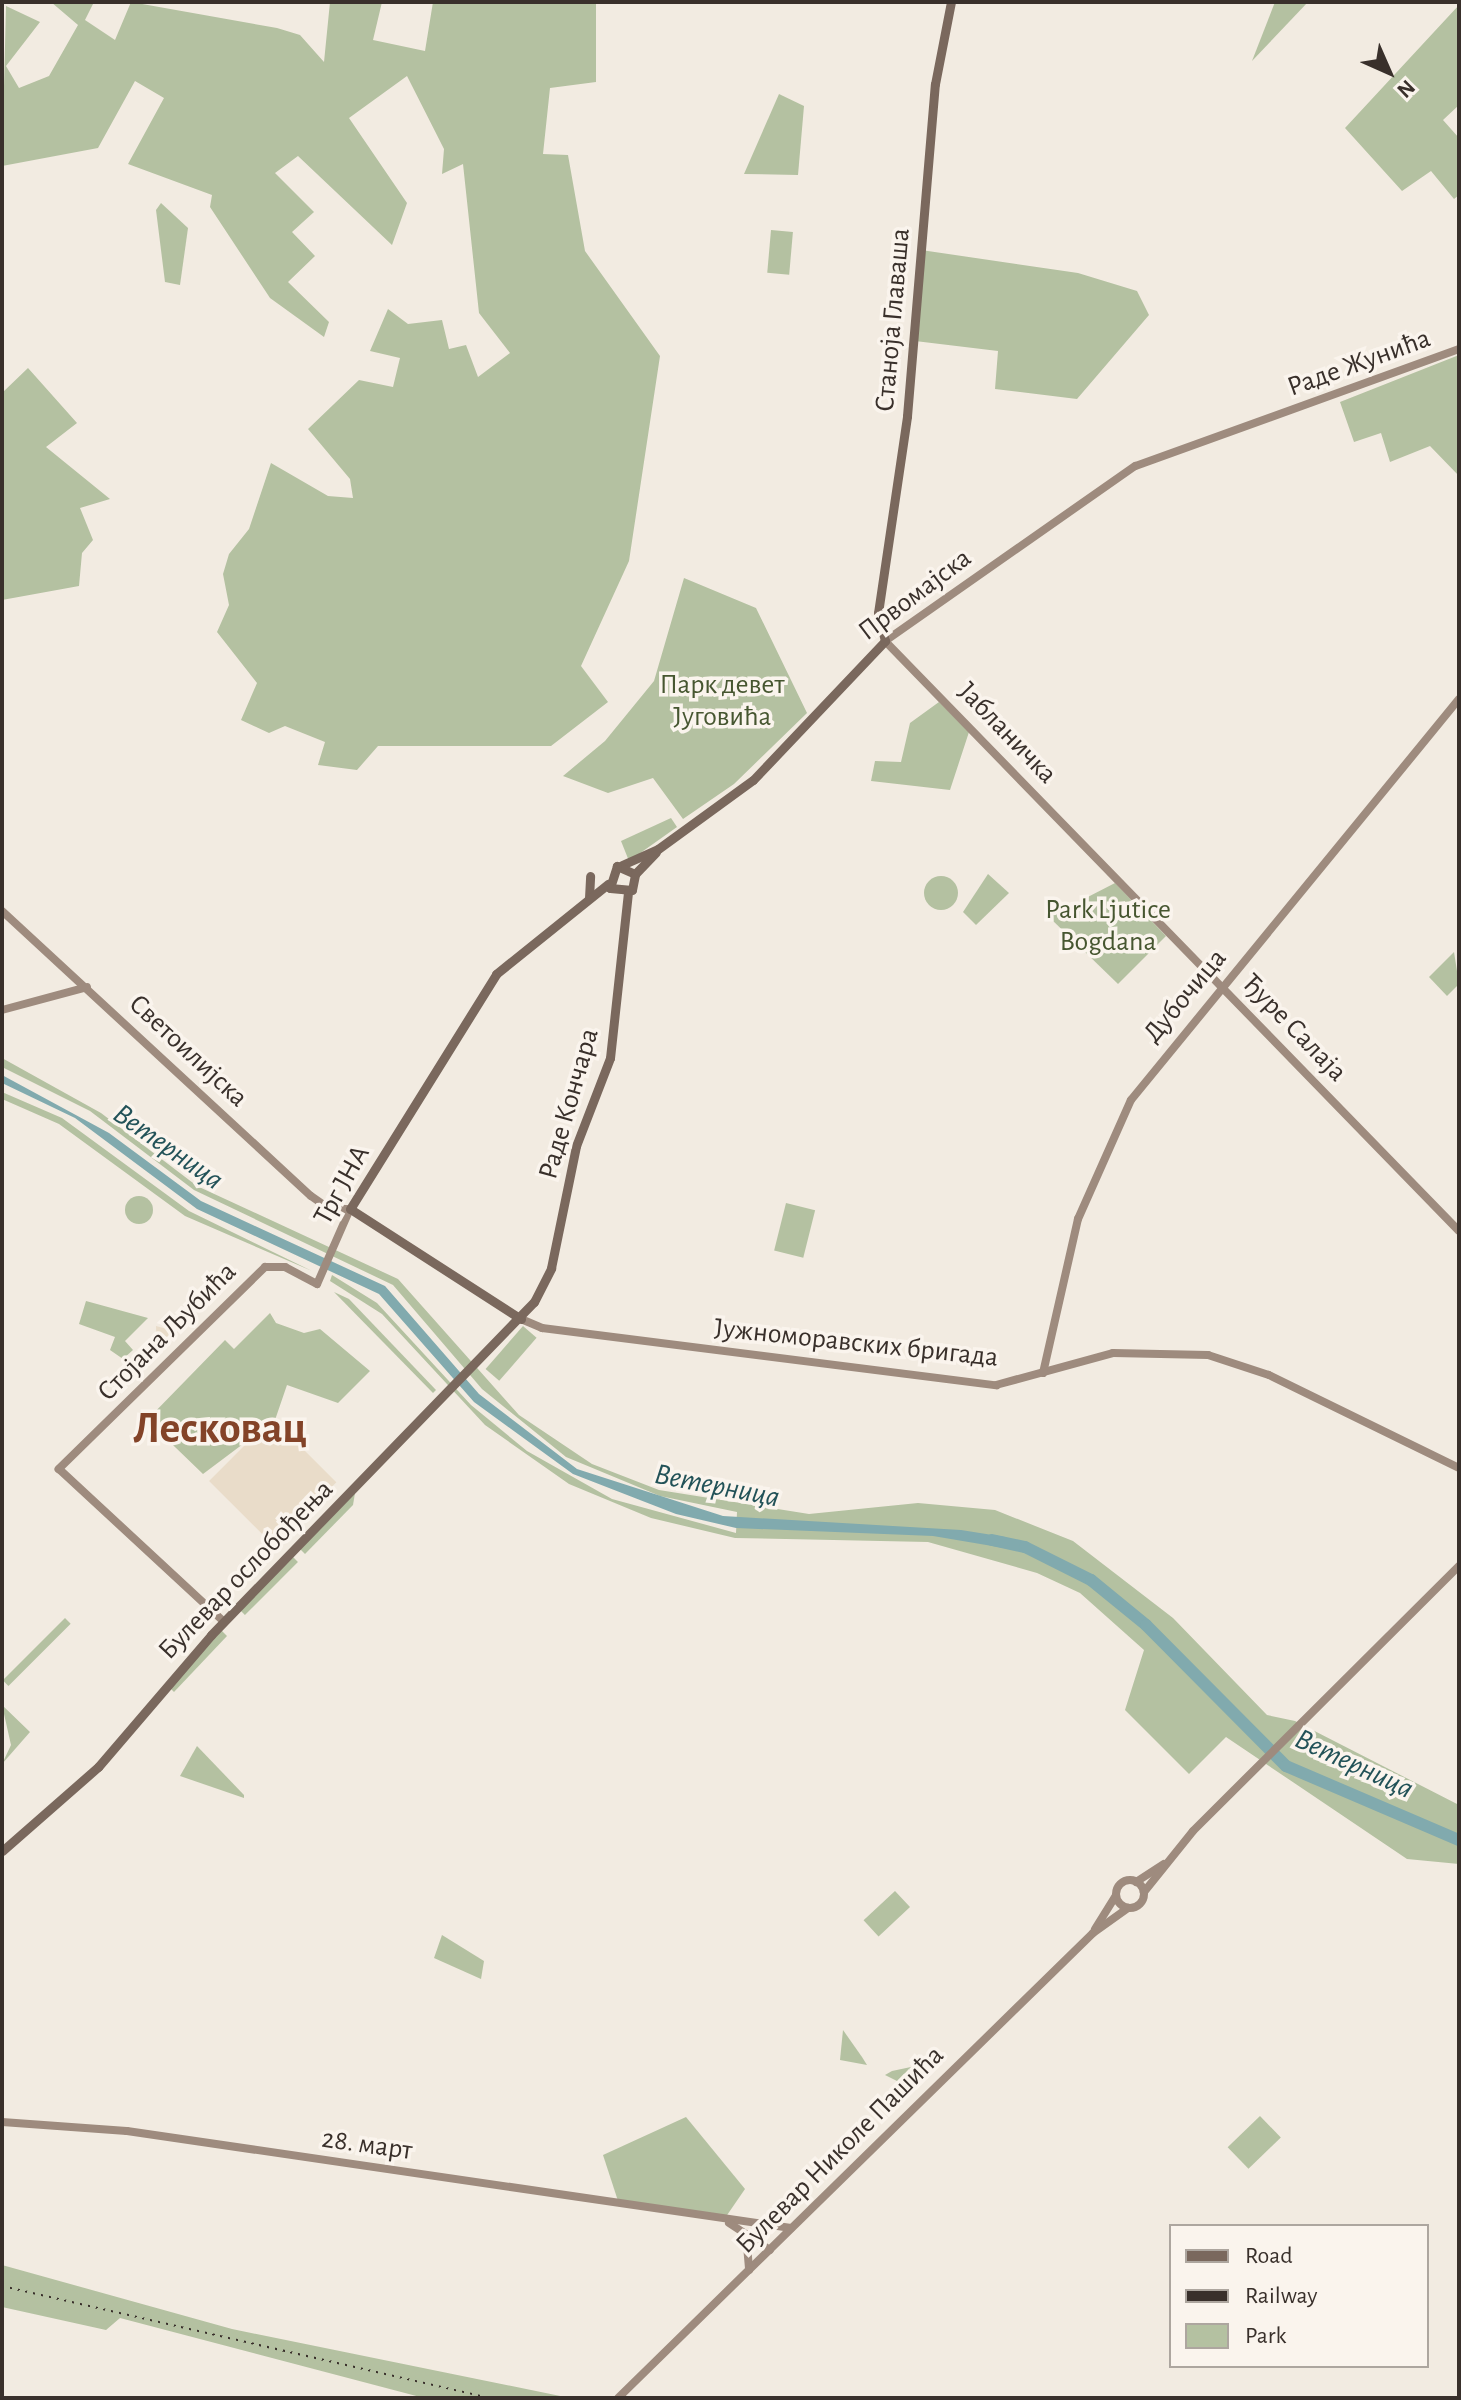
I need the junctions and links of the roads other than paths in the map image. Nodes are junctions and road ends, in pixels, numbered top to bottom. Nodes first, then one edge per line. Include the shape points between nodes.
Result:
1 (951, 2) edge
2 (1459, 349) edge
3 (1275, 418) joint
4 (885, 641) junction
5 (1459, 699) edge
6 (658, 849) junction
7 (1097, 857) joint
8 (622, 865) junction
9 (635, 874) junction
10 (590, 876) dead end
11 (608, 884) junction
12 (628, 893) junction
13 (587, 901) junction
14 (2, 911) edge
15 (87, 987) junction
16 (1223, 987) junction
17 (2, 1010) edge
18 (350, 1209) junction
19 (1459, 1231) edge
20 (318, 1279) joint
21 (521, 1319) junction
22 (1043, 1373) junction
23 (1459, 1468) edge
24 (1459, 1566) edge
25 (224, 1622) junction
26 (2, 1851) edge
27 (1164, 1864) junction
28 (1136, 1882) junction
29 (1144, 1892) junction
30 (1116, 1896) junction
31 (1128, 1908) junction
32 (1093, 1933) junction
33 (2, 2122) edge
34 (791, 2228) junction
35 (750, 2230) junction
36 (770, 2250) junction
37 (749, 2270) junction
38 (618, 2398) edge

1 - 4 main road, Станоја Главаша via 935,84 907,416 878,613
2 - 3 street, Раде Жунића
3 - 4 street, Првомајска via 1126,471
4 - 6 main road, Првомајска via 774,761
4 - 7 street, Јабланичка
5 - 16 street, Дубочица
6 - 8 main road, Првомајска
6 - 9 main road
7 - 16 street, Ђуре Салаја
8 - 9 main road
8 - 11 main road, Трг ЈНА
9 - 12 main road, Раде Кончара
10 - 13 main road
11 - 12 main road
11 - 13 main road, Трг ЈНА
12 - 21 main road, Раде Кончара via 610,1058 576,1146 551,1268
13 - 18 main road, Трг ЈНА via 496,974
14 - 15 street, Светоилијска
15 - 17 street
15 - 18 street, Светоилијска via 311,1196 328,1208
16 - 19 street, Ђуре Салаја
16 - 22 street, Дубочица via 1142,1083 1096,1170
18 - 20 street, Трг ЈНА
18 - 21 main road, Јужноморавских бригада
20 - 25 street, Стојана Љубића via 285,1267 265,1267 59,1469
21 - 22 street, Јужноморавских бригада via 542,1328 981,1384
21 - 25 main road, Булевар ослобођења
22 - 23 street, Јужноморавских бригада via 1131,1351 1208,1355 1269,1375
24 - 27 street, Булевар Николе Пашића
25 - 26 main road, Булевар ослобођења via 98,1767
27 - 28 street, Булевар Николе Пашића
27 - 29 street, Булевар Николе Пашића
28 - 29 street
28 - 30 street, Булевар Николе Пашића via 1123,1881
29 - 31 street, Булевар Николе Пашића via 1140,1904
30 - 31 street
30 - 32 street, Булевар Николе Пашића
31 - 32 street, Булевар Николе Пашића
32 - 34 street, Булевар Николе Пашића
33 - 35 street, 28. март via 127,2131 725,2221
34 - 35 street, 28. март
34 - 36 street, Булевар Николе Пашића
35 - 36 street, 28. март
35 - 37 street
36 - 37 street, Булевар Николе Пашића
37 - 38 street, Булевар Николе Пашића

